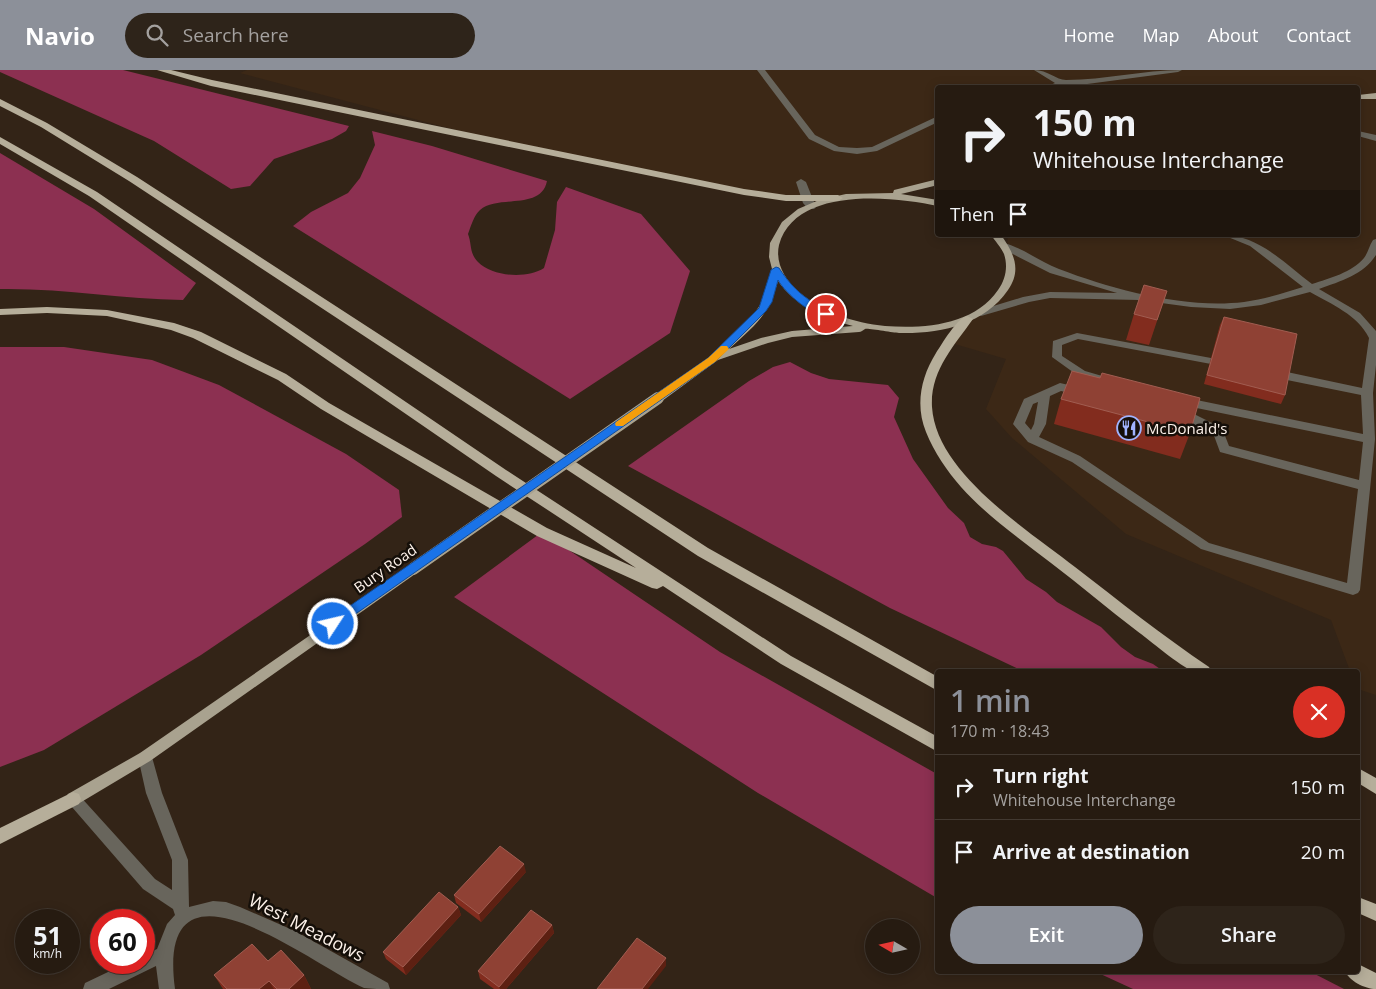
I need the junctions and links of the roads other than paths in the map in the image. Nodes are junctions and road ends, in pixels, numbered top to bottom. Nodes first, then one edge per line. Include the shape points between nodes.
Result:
1 (161, 70) edge
2 (761, 70) edge
3 (1038, 70) edge
4 (1178, 70) edge
5 (1062, 84) junction
6 (1058, 85) edge
7 (1376, 96) edge
8 (1360, 97) edge
9 (0, 102) edge
10 (935, 119) edge
11 (1360, 134) edge
12 (1376, 138) edge
13 (0, 140) edge
14 (801, 182) dead end
15 (935, 183) edge
16 (890, 194) junction
17 (838, 198) joint
18 (935, 201) edge
19 (809, 202) junction
20 (1234, 237) edge
21 (999, 239) edge
22 (1376, 242) edge
23 (776, 270) junction
24 (1311, 288) junction
25 (1138, 297) junction
26 (0, 312) edge
27 (980, 313) junction
28 (968, 319) junction
29 (883, 329) junction
30 (712, 360) junction
31 (1211, 361) edge
32 (1287, 376) edge
33 (1118, 384) edge
34 (1367, 393) junction
35 (1045, 394) junction
36 (1090, 394) edge
37 (1175, 399) edge
38 (1167, 411) edge
39 (1032, 439) junction
40 (1369, 439) junction
41 (1364, 486) junction
42 (696, 602) junction
43 (1201, 669) edge
44 (935, 683) edge
45 (935, 743) edge
46 (145, 757) junction
47 (1360, 776) edge
48 (1376, 787) edge
49 (74, 799) junction
50 (0, 836) edge
51 (1360, 906) edge
52 (182, 911) junction
53 (1376, 914) edge
54 (164, 954) junction
55 (1360, 974) edge
56 (1376, 982) edge
57 (91, 989) edge
58 (166, 989) edge
59 (382, 989) edge

1 - 19 highway via 686,181
2 - 10 street via 812,137 838,149 874,149
3 - 5 street
4 - 5 street
5 - 6 street
7 - 8 main road
9 - 44 highway via 133,179 703,552
11 - 12 street
13 - 42 highway via 93,194
14 - 19 street
15 - 16 main road
16 - 17 main road
16 - 18 main road
17 - 19 highway
19 - 23 main road via 778,234 772,252
20 - 24 street via 1253,244
21 - 25 street via 1054,271
21 - 27 main road via 1011,261 1010,279 1001,297
22 - 24 street via 1370,257 1344,277
23 - 29 main road via 786,286 803,301 826,314
23 - 30 main road, Bury Road via 763,309
24 - 25 street via 1242,305
24 - 34 street via 1353,314 1372,332
25 - 27 street via 1050,295
26 - 42 highway via 108,313 197,335 282,376 341,415 542,532
27 - 28 main road
28 - 29 main road via 928,328
28 - 43 highway via 938,357 931,370 926,397 928,421 955,471 1031,540
29 - 30 main road, Bury Road via 792,334 765,340
30 - 46 main road, Bury Road, bridge
31 - 33 street via 1077,336 1057,343 1057,357 1081,373
32 - 34 street
34 - 40 street
35 - 36 street via 1060,387
35 - 39 street via 1040,424
35 - 39 street via 1028,402 1020,424
37 - 40 street
38 - 41 street via 1186,415 1218,431 1224,449
39 - 41 street via 1076,459 1205,546 1353,590
40 - 41 street
42 - 45 highway via 786,660
46 - 49 main road, Bury Road
46 - 52 street via 154,794 180,860
47 - 48 highway
49 - 50 highway
49 - 52 street via 150,884
51 - 53 highway
52 - 54 street via 167,937
52 - 59 street, West Meadows via 222,909 237,913 274,929
54 - 57 street
54 - 58 street
55 - 56 highway

